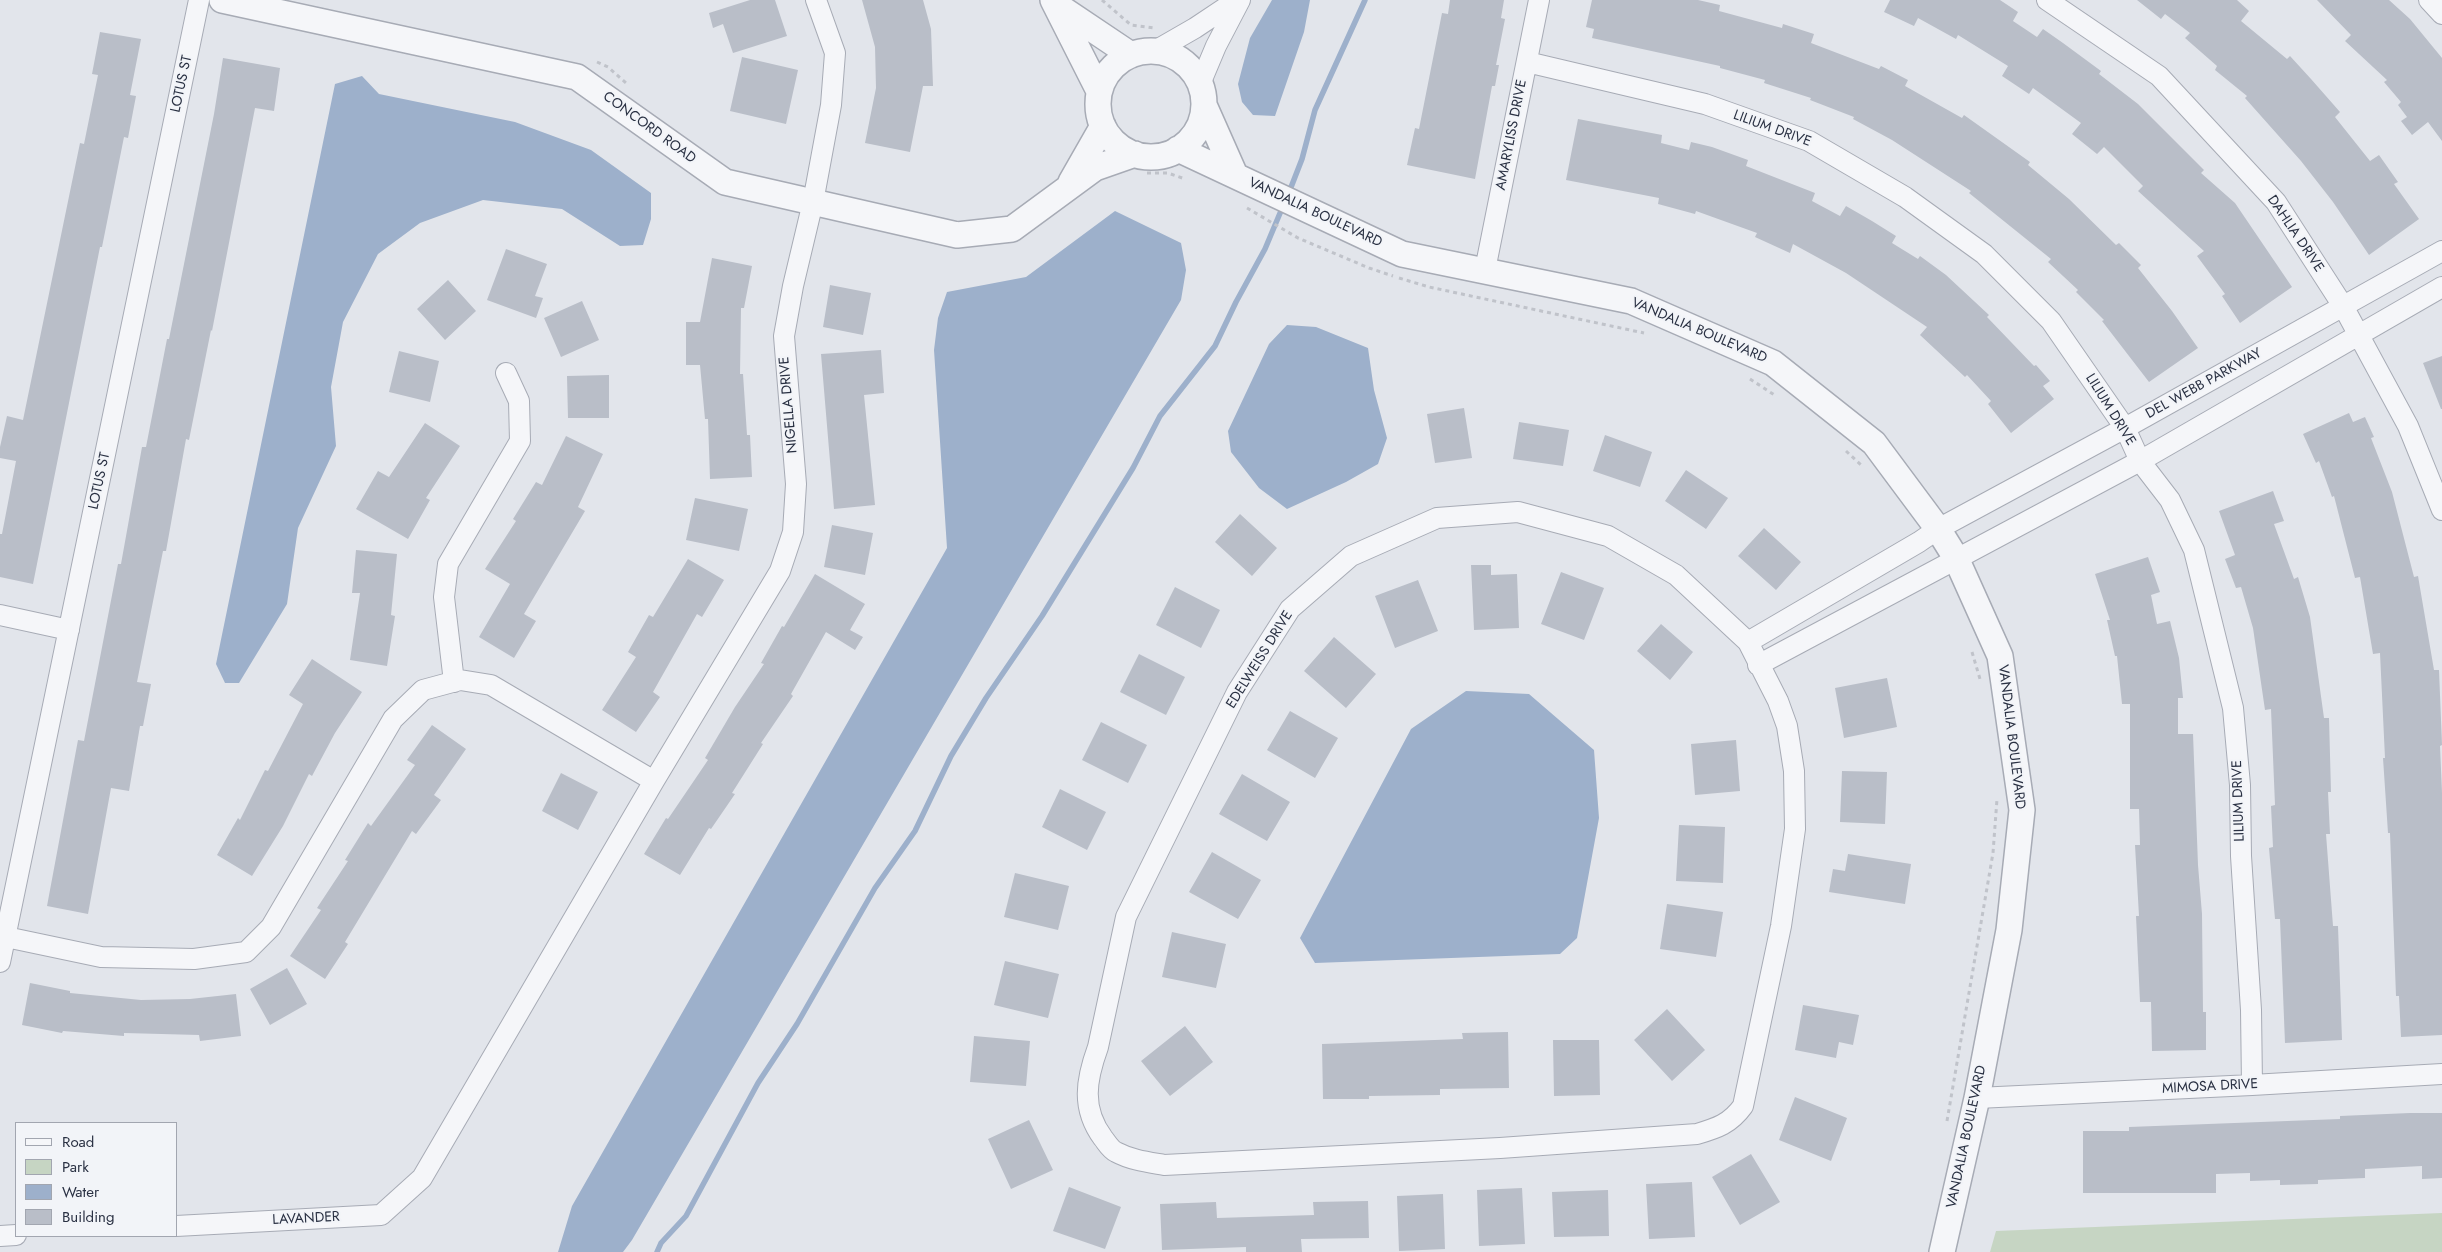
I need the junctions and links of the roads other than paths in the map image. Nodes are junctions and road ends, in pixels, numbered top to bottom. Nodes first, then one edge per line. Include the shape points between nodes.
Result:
1 (199, 0) edge
2 (222, 0) edge
3 (816, 0) edge
4 (1239, 0) edge
5 (1539, 0) edge
6 (2048, 0) edge
7 (2429, 0) edge
8 (1055, 2) edge
9 (2442, 14) edge
10 (1158, 39) junction
11 (1130, 55) junction
12 (1527, 62) junction
13 (1099, 91) junction
14 (1202, 94) junction
15 (1103, 126) junction
16 (1178, 149) junction
17 (1139, 164) junction
18 (1235, 175) junction
19 (1065, 193) junction
20 (813, 202) junction
21 (2442, 251) edge
22 (1485, 270) junction
23 (2442, 287) edge
24 (2343, 306) junction
25 (2357, 334) junction
26 (506, 373) dead end
27 (2124, 428) junction
28 (2140, 460) junction
29 (2442, 510) edge
30 (1938, 528) junction
31 (1956, 558) junction
32 (0, 615) edge
33 (69, 630) junction
34 (1748, 642) junction
35 (1758, 665) junction
36 (454, 682) junction
37 (654, 781) junction
38 (6, 937) junction
39 (0, 962) edge
40 (2442, 1074) edge
41 (2252, 1085) junction
42 (1977, 1098) junction
43 (422, 1178) joint
44 (178, 1226) edge
45 (15, 1235) edge
46 (0, 1236) edge
47 (1942, 1252) edge

1 - 33 street, LOTUS ST
2 - 20 street, CONCORD ROAD via 577,77 725,182
3 - 20 street, NIGELLA DRIVE via 835,53 831,105
4 - 10 street via 1195,28
4 - 14 street via 1216,46
5 - 12 street, AMARYLISS DRIVE
6 - 24 street, DAHLIA DRIVE via 2159,76 2276,202
7 - 9 street
8 - 11 street
8 - 13 street
10 - 11 street
10 - 14 street via 1169,54 1182,60 1193,71
11 - 13 street via 1116,64
12 - 22 street, AMARYLISS DRIVE
12 - 27 street, LILIUM DRIVE via 1706,104 1809,141 1905,196 1984,254 2051,321
13 - 15 street via 1098,109
14 - 16 street via 1201,122 1192,137
14 - 18 street, VANDALIA BOULEVARD
15 - 17 street
15 - 19 street, CONCORD ROAD
16 - 17 street via 1150,157
16 - 18 street, VANDALIA BOULEVARD
17 - 19 street, CONCORD ROAD via 1096,168
18 - 22 street, VANDALIA BOULEVARD via 1402,254
19 - 20 street, CONCORD ROAD via 1012,229 957,235
20 - 37 street, NIGELLA DRIVE via 784,336 796,484 793,532 780,571
21 - 24 street, DEL WEBB PARKWAY
22 - 30 street, VANDALIA BOULEVARD via 1631,301 1774,363 1874,443
23 - 25 street
24 - 25 street, DAHLIA DRIVE
24 - 27 street, DEL WEBB PARKWAY
25 - 28 street
25 - 29 street, DAHLIA DRIVE via 2408,426
26 - 36 street via 519,401 520,441 448,564 444,597
27 - 28 street, LILIUM DRIVE
27 - 30 street, DEL WEBB PARKWAY
28 - 31 street
28 - 41 street, LILIUM DRIVE via 2170,500 2194,550 2233,708 2240,784
30 - 31 street, VANDALIA BOULEVARD
30 - 34 street, DEL WEBB PARKWAY
31 - 35 street
31 - 42 street, VANDALIA BOULEVARD via 2000,656 2022,810 2009,930
32 - 33 street
33 - 38 street, LOTUS ST
34 - 35 street, EDELWEISS DRIVE
34 - 35 street, EDELWEISS DRIVE via 1676,575 1608,536 1518,512 1437,518 1351,556 1290,609 1237,692 1126,917 1089,1082 1086,1103 1094,1126 1113,1151 1134,1160 1164,1164 1697,1134 1723,1126 1743,1106 1748,1086 1781,926 1795,828 1794,770 1787,726 1778,701
36 - 37 street via 491,685
36 - 38 street via 423,690 393,719 271,927 246,952 194,959 102,957
37 - 43 street, NIGELLA DRIVE
38 - 39 street, LOTUS ST
40 - 41 street, MIMOSA DRIVE
41 - 42 street, MIMOSA DRIVE
42 - 47 street, VANDALIA BOULEVARD
43 - 44 street, LAVANDER via 381,1215
45 - 46 street

